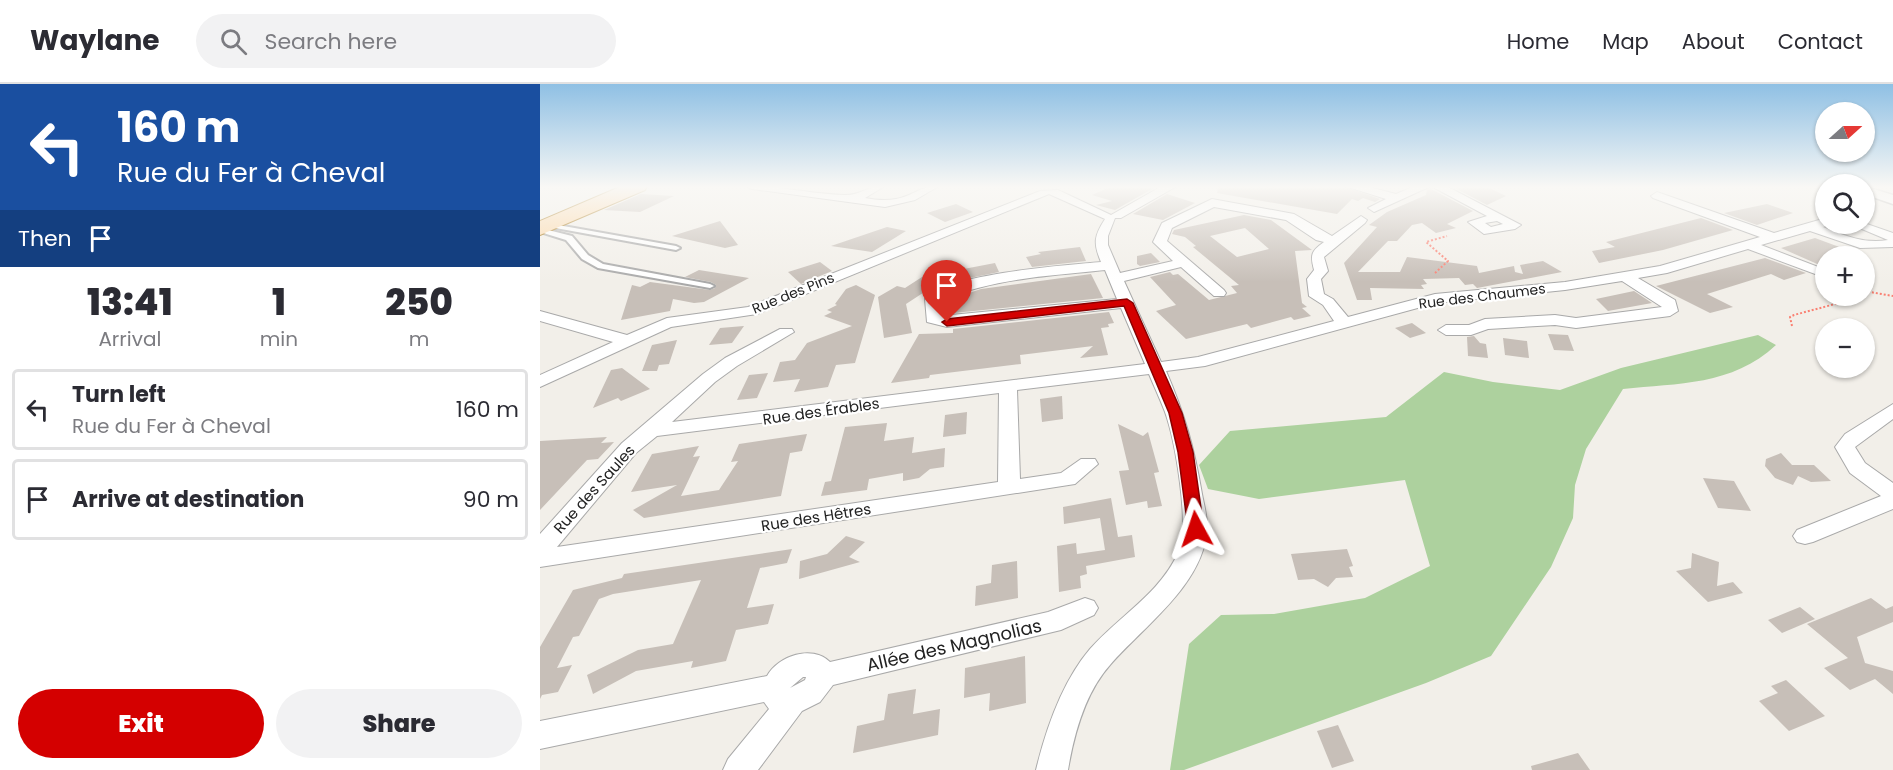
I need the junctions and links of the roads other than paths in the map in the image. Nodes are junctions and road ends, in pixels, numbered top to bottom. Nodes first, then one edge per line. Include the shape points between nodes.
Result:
1 (566, 218) edge
2 (979, 218) edge
3 (1110, 218) edge
4 (1183, 218) edge
5 (1292, 218) edge
6 (1719, 218) edge
7 (1361, 220) dead end
8 (1815, 225) edge
9 (1809, 226) junction
10 (543, 228) edge
11 (1875, 231) edge
12 (1772, 237) junction
13 (1893, 237) edge
14 (1334, 240) junction
15 (1893, 243) edge
16 (1749, 244) junction
17 (675, 248) dead end
18 (1182, 263) junction
19 (1815, 271) edge
20 (1114, 272) junction
21 (1624, 277) junction
22 (711, 286) dead end
23 (1219, 293) dead end
24 (1459, 297) junction
25 (1127, 303) junction
26 (540, 316) edge
27 (557, 319) junction
28 (1344, 323) junction
29 (1489, 323) junction
30 (540, 324) edge
31 (1446, 330) dead end
32 (786, 332) dead end
33 (629, 341) junction
34 (1157, 368) junction
35 (540, 382) edge
36 (1008, 386) junction
37 (1893, 410) edge
38 (651, 431) junction
39 (1088, 464) dead end
40 (1009, 488) junction
41 (1893, 494) edge
42 (1893, 500) edge
43 (1805, 537) dead end
44 (540, 550) edge
45 (540, 558) edge
46 (1085, 608) dead end
47 (784, 695) junction
48 (540, 735) edge
49 (739, 770) edge
50 (1052, 770) edge

1 - 10 main road
2 - 33 street, Rue des Pins via 751,310 679,320
3 - 20 street via 1101,245
4 - 18 street via 1167,226 1160,242
5 - 14 street via 1321,237
6 - 12 street
7 - 14 street
8 - 9 street, Rue des Chaumes
9 - 12 street, Rue des Chaumes
9 - 15 street via 1862,246 1875,248
10 - 17 lane
10 - 22 lane via 569,238 585,257 601,266
11 - 13 street
12 - 16 street, Rue des Chaumes
14 - 28 street via 1317,257 1321,271 1314,279 1317,296 1328,302
16 - 19 street
16 - 21 street, Rue des Chaumes
18 - 20 street
18 - 23 street
20 - 25 street
20 - 25 street via 1006,279 947,291 933,299 933,319 947,322
21 - 24 street, Rue des Chaumes
21 - 29 street via 1670,303 1670,312 1576,323
24 - 28 street, Rue des Chaumes via 1435,299
24 - 29 street
25 - 34 street
26 - 27 street
27 - 30 street
27 - 33 street
28 - 34 street, Rue des Chaumes via 1200,362
29 - 31 street via 1471,330
32 - 38 street via 709,378
33 - 35 street, Rue des Pins
34 - 36 street, Rue des Érables
34 - 50 street via 1185,452 1196,529 1190,553 1161,598 1099,658 1078,692 1059,737
36 - 38 street, Rue des Érables
36 - 40 street
37 - 41 street via 1845,447 1857,468
38 - 44 street, Rue des Saules via 629,448
39 - 40 street, Rue des Hêtres via 1067,479
40 - 45 street, Rue des Hêtres
42 - 43 street
46 - 47 street, Allée des Magnolias via 1052,622 821,676 816,666 801,665 785,674
47 - 48 street
47 - 49 street

